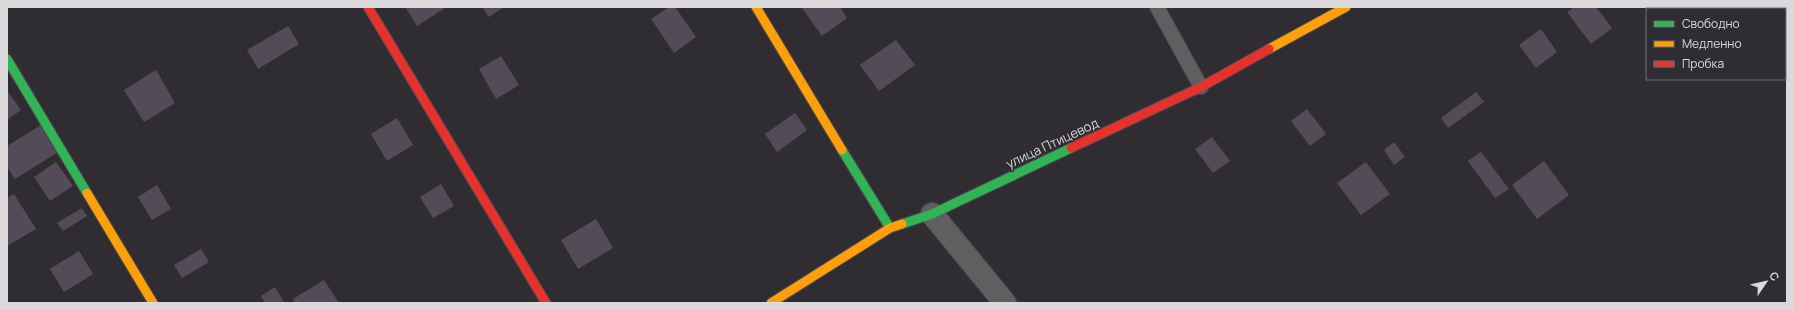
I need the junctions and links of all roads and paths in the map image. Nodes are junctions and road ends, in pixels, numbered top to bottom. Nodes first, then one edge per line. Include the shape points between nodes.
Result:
1 (368, 7) edge
2 (756, 7) edge
3 (1157, 7) edge
4 (1346, 7) edge
5 (7, 59) edge
6 (1201, 87) junction
7 (932, 214) junction
8 (890, 228) junction
9 (153, 303) edge
10 (546, 303) edge
11 (771, 303) edge
12 (1004, 303) edge

1 - 10 street
2 - 8 street
3 - 6 lane
4 - 6 street, улица Птицевод
5 - 9 street
6 - 7 street, улица Птицевод
7 - 8 street, улица Птицевод
7 - 12 street
8 - 11 street, улица Птицевод

